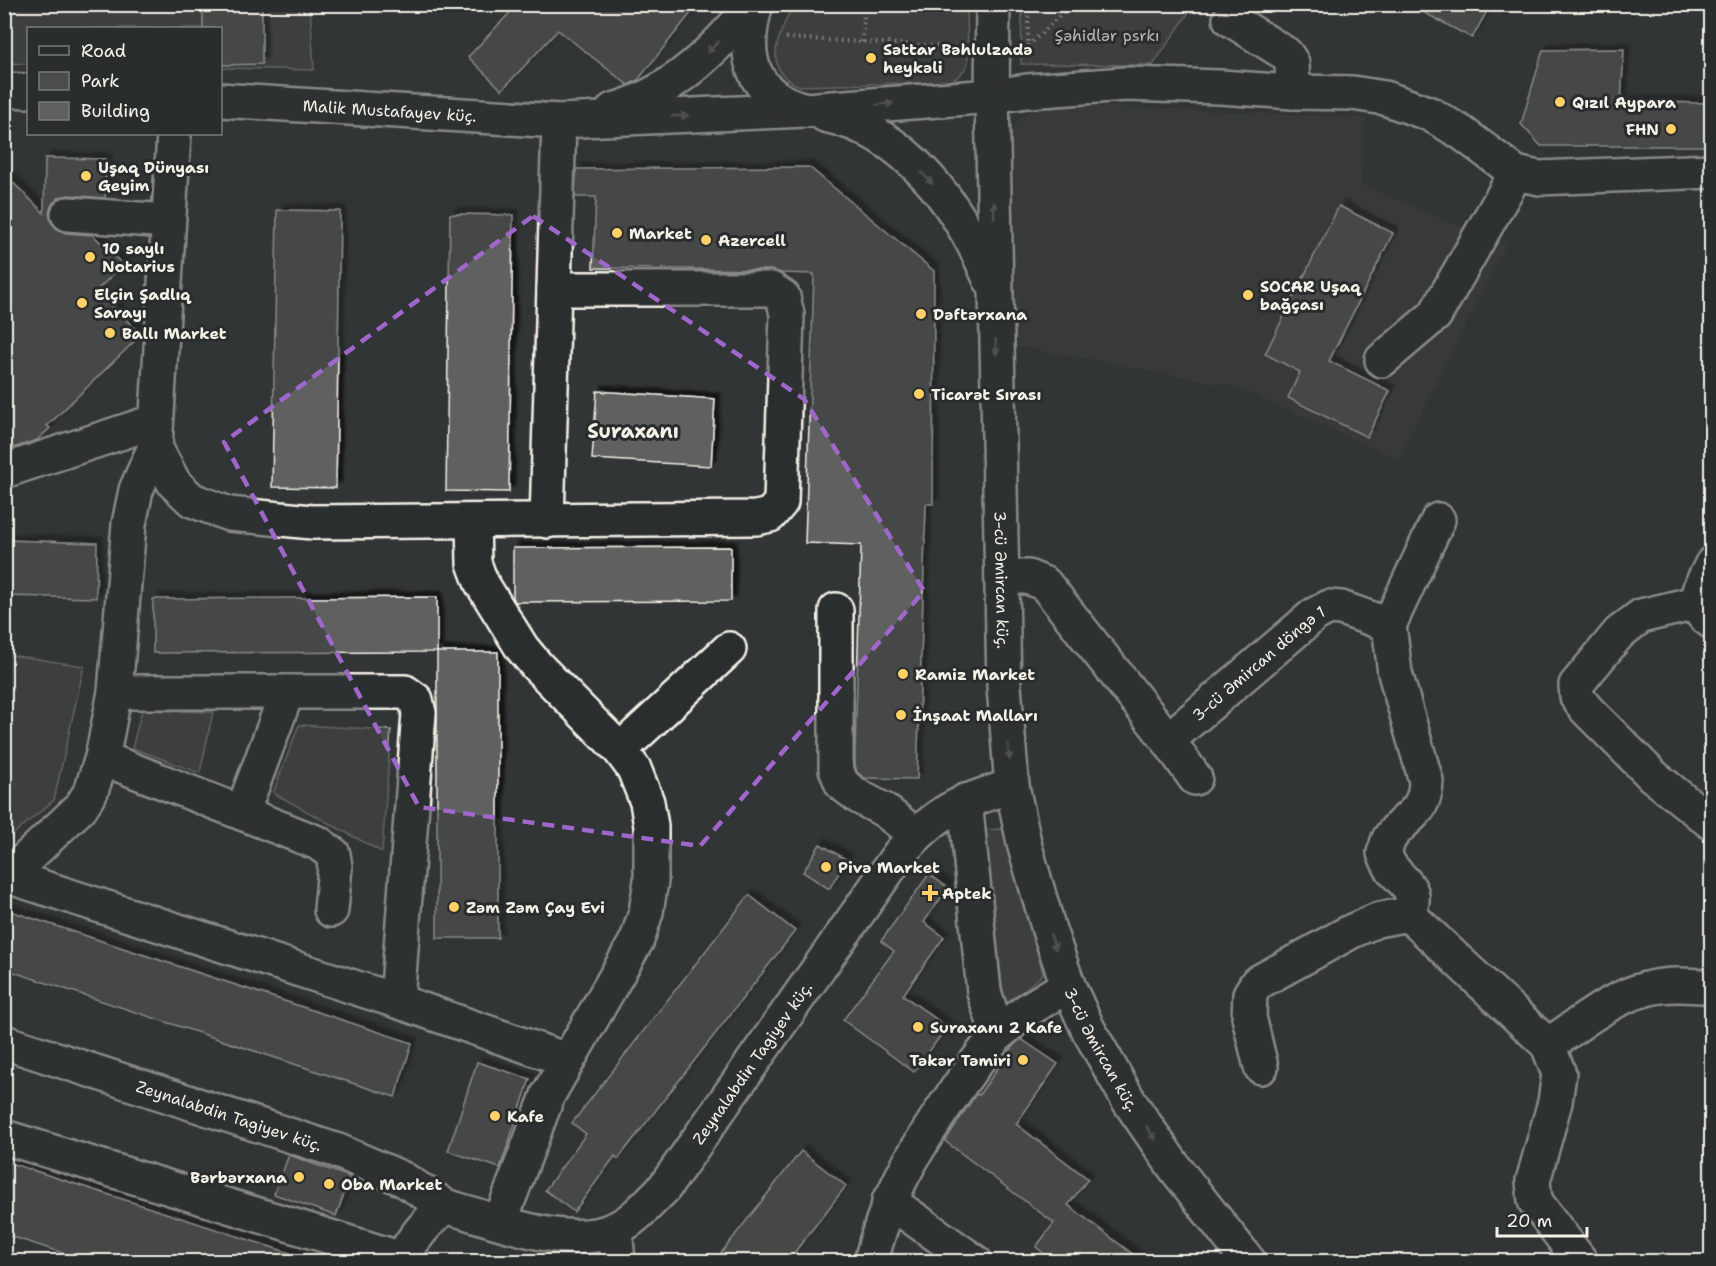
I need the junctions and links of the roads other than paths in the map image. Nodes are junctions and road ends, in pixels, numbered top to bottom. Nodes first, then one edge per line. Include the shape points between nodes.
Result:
1 (755, 4) edge
2 (993, 4) edge
3 (1230, 19) dead end
4 (4, 90) edge
5 (27, 91) edge
6 (1293, 92) junction
7 (992, 96) junction
8 (222, 100) edge
9 (806, 111) junction
10 (559, 121) junction
11 (174, 135) edge
12 (1712, 171) edge
13 (1515, 173) junction
14 (68, 214) dead end
15 (168, 221) junction
16 (554, 289) junction
17 (994, 289) junction
18 (1382, 360) dead end
19 (156, 434) junction
20 (4, 471) edge
21 (548, 520) junction
22 (1438, 520) dead end
23 (473, 521) junction
24 (1712, 564) edge
25 (1002, 577) junction
26 (836, 610) dead end
27 (1704, 613) edge
28 (1389, 625) junction
29 (729, 649) dead end
30 (115, 692) junction
31 (286, 692) junction
32 (1168, 740) junction
33 (620, 750) junction
34 (102, 758) junction
35 (1196, 778) dead end
36 (1012, 786) junction
37 (965, 801) junction
38 (242, 813) junction
39 (1712, 823) edge
40 (916, 835) junction
41 (6, 876) edge
42 (331, 910) dead end
43 (1408, 914) junction
44 (1068, 985) junction
45 (1712, 987) edge
46 (397, 1001) junction
47 (998, 1035) junction
48 (4, 1042) edge
49 (1548, 1045) junction
50 (567, 1060) junction
51 (1261, 1067) dead end
52 (4, 1137) edge
53 (889, 1201) junction
54 (445, 1206) junction
55 (500, 1222) junction
56 (615, 1229) junction
57 (401, 1260) edge
58 (618, 1262) edge
59 (871, 1262) edge
60 (975, 1262) edge
61 (1249, 1262) edge
62 (1581, 1262) edge

1 - 9 street via 749,56 758,77 769,93 786,105
1 -> 10 street via 674,82 651,96 627,106
2 - 7 street
3 - 6 street via 1286,54 1292,63
4 - 5 street
6 - 7 street via 1126,84
6 - 13 street via 1384,98 1430,114
9 -> 7 street
17 -> 7 street
8 - 10 street, Malik Mustafayev küç.
10 -> 9 street
9 -> 17 street, 3-cü Əmircan küç. via 860,124 899,150 952,208 981,256
10 - 16 street
11 - 15 street
12 - 13 street via 1539,178
13 - 18 street via 1435,315
14 - 15 street
15 - 19 street
16 - 21 street
16 - 21 street via 771,289 783,297 787,314 781,502 770,514 756,518
17 -> 25 street, 3-cü Əmircan küç.
19 - 20 street
19 - 23 street via 174,483 192,500 229,514 312,522
19 - 30 street via 136,490 129,524
21 - 23 street
22 - 28 street
23 - 33 street via 474,563 481,582 522,648
24 - 27 street via 1700,588
25 - 32 street via 1028,577 1045,584
25 -> 36 street, 3-cü Əmircan küç. via 1004,686
26 - 40 street via 836,769 842,784
27 - 39 street via 1641,616 1619,633 1576,685 1577,697 1586,710 1653,776
28 - 32 street, 3-cü Əmircan döngə 1 via 1329,607 1314,615
28 - 43 street via 1395,673 1426,781 1426,794 1419,808 1389,838 1384,853 1390,866 1410,886 1413,903
29 - 33 street
30 - 31 street
30 - 34 street
31 - 38 street
31 - 46 street via 405,692 416,700 419,713
32 - 35 street
33 - 50 street via 634,770 647,802 651,826 651,881 646,912 637,940
34 - 38 street
34 - 41 street via 81,807
36 - 37 street, Zeynalabdin Tagiyev küç.
36 -> 44 street, 3-cü Əmircan küç. via 1025,847
37 - 40 street, Zeynalabdin Tagiyev küç. via 938,816
37 - 47 street via 984,993
38 - 42 street via 318,843 333,854
40 - 56 street, Zeynalabdin Tagiyev küç. via 664,1188
41 - 46 street
43 - 49 street
43 - 51 street via 1377,920 1350,932 1257,983 1250,994 1249,1017
44 - 47 street via 1026,1011
44 -> 61 street, 3-cü Əmircan küç. via 1088,1029 1130,1101 1175,1168
45 - 49 street via 1686,984 1647,988 1620,998
46 - 50 street
47 - 53 street via 912,1155
48 - 54 street, Zeynalabdin Tagiyev küç. via 338,1151 403,1179
49 - 62 street via 1559,1074 1533,1181 1535,1201
50 - 55 street via 548,1095
52 - 57 street
53 - 59 street
53 - 60 street
54 - 55 street, Zeynalabdin Tagiyev küç.
54 - 57 street via 430,1219
55 - 56 street, Zeynalabdin Tagiyev küç. via 571,1237
56 - 58 street

